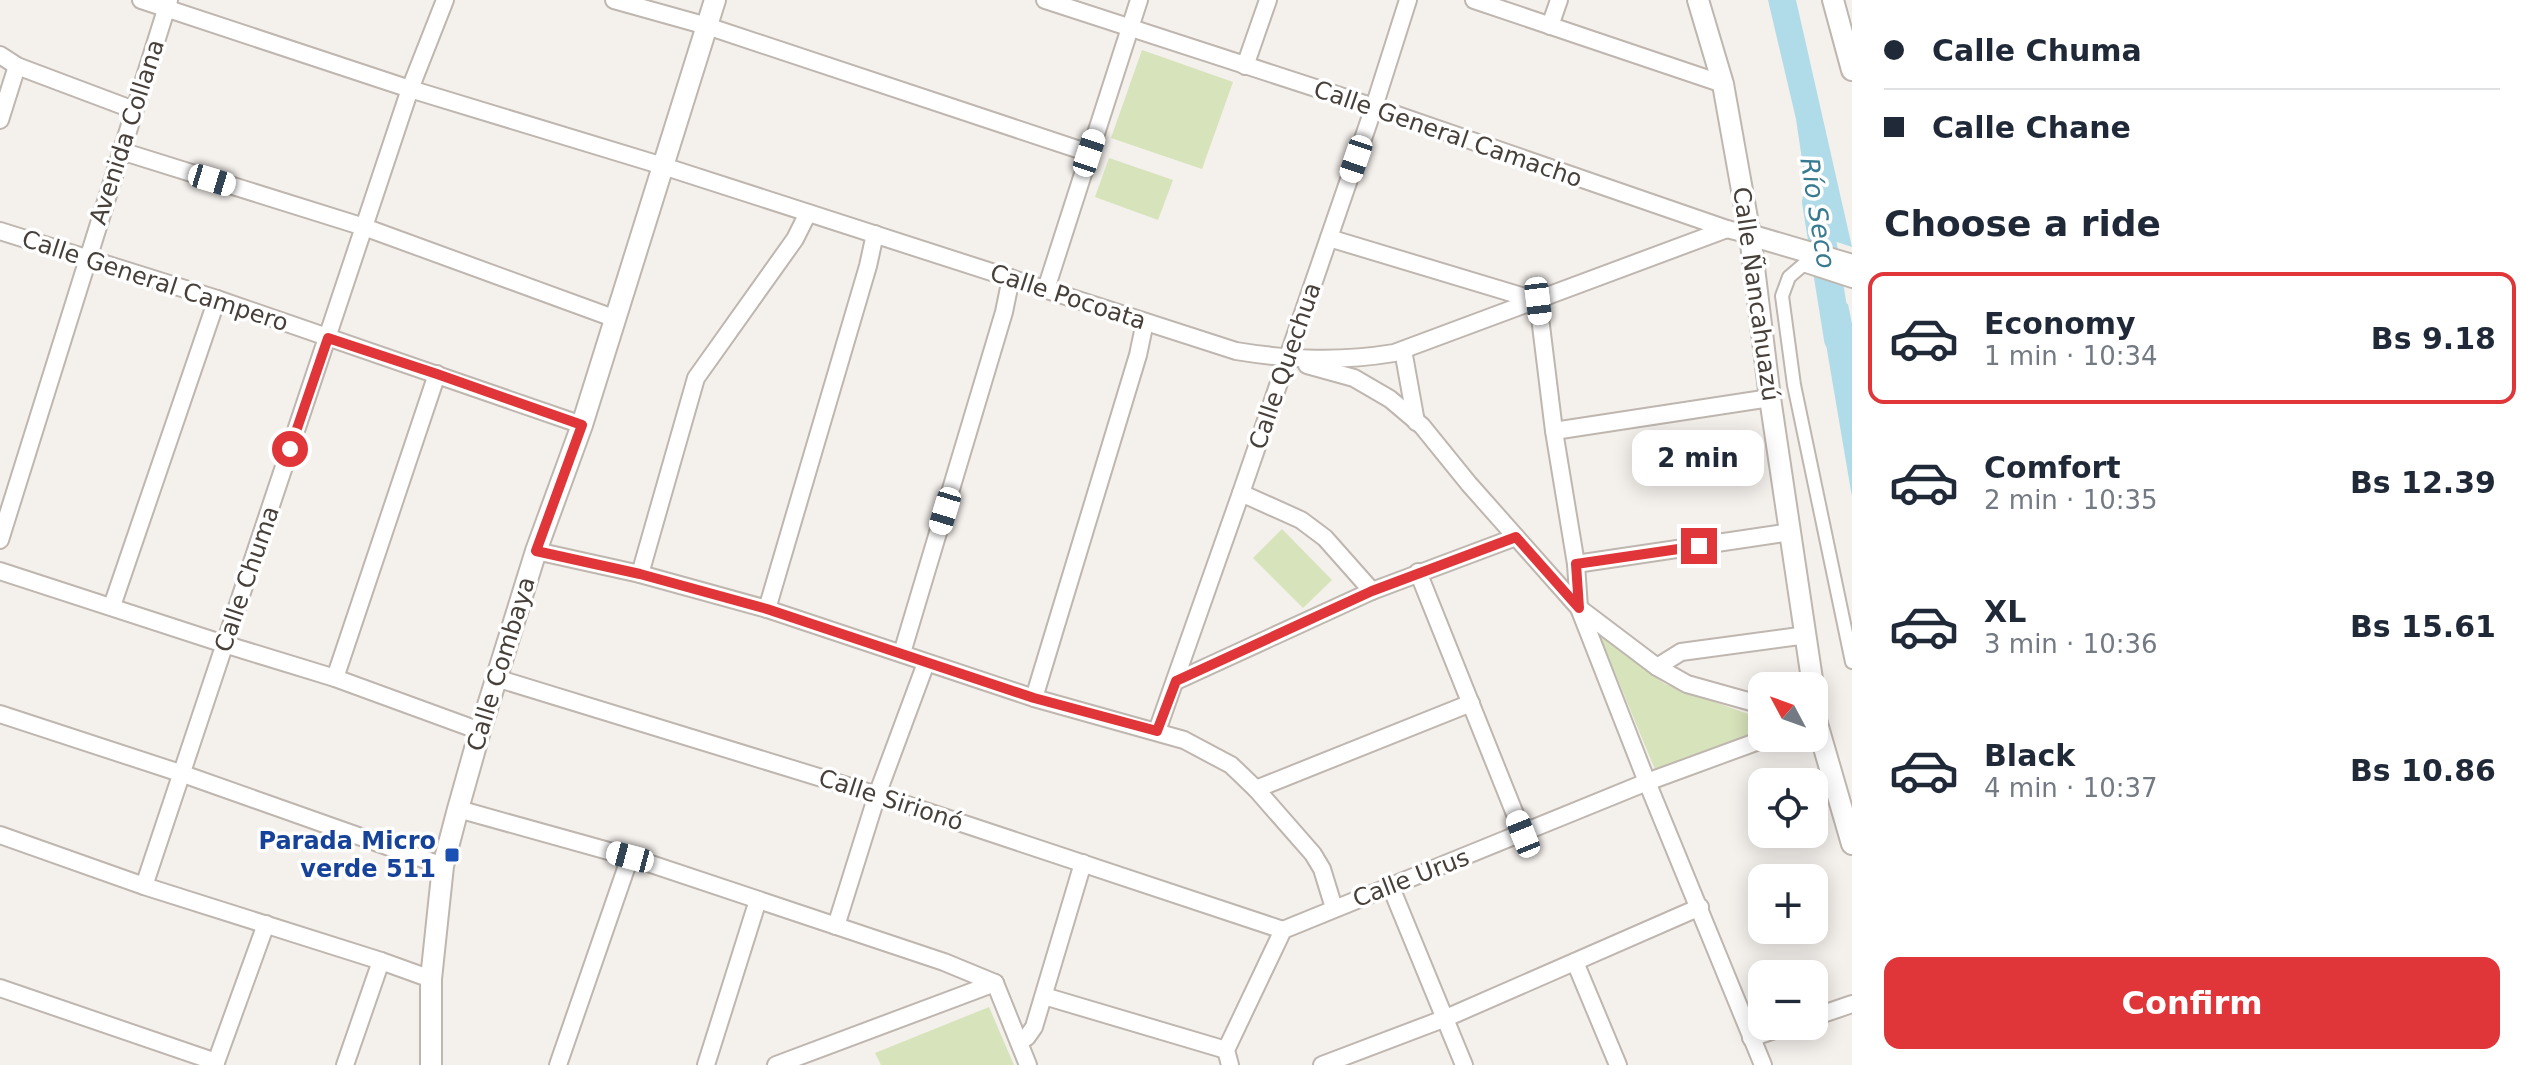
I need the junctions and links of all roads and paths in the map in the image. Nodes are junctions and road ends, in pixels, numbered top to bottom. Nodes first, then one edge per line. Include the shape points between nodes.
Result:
1 (141, 0) edge
2 (445, 0) edge
3 (614, 0) edge
4 (715, 0) edge
5 (1045, 0) edge
6 (1139, 0) edge
7 (1268, 0) edge
8 (1408, 0) edge
9 (1474, 0) edge
10 (1559, 0) edge
11 (1698, 0) edge
12 (1833, 0) edge
13 (168, 4) edge
14 (707, 26) junction
15 (1550, 26) junction
16 (1130, 28) junction
17 (0, 55) edge
18 (17, 66) junction
19 (1245, 66) junction
20 (1852, 70) edge
21 (1723, 84) junction
22 (410, 89) junction
23 (1374, 107) junction
24 (134, 110) junction
25 (0, 120) edge
26 (121, 151) junction
27 (1089, 153) junction
28 (663, 166) junction
29 (808, 213) junction
30 (364, 227) junction
31 (1727, 229) junction
32 (0, 231) edge
33 (875, 234) junction
34 (1750, 235) junction
35 (1329, 238) junction
36 (1804, 257) junction
37 (87, 259) junction
38 (1851, 276) edge
39 (1011, 278) junction
40 (1046, 289) junction
41 (217, 299) junction
42 (1538, 301) junction
43 (616, 319) junction
44 (1145, 322) junction
45 (328, 338) junction
46 (1403, 350) junction
47 (1287, 359) junction
48 (437, 374) junction
49 (1770, 398) junction
50 (1416, 422) junction
51 (582, 425) junction
52 (1554, 431) junction
53 (1241, 493) junction
54 (1791, 532) junction
55 (1516, 537) junction
56 (0, 540) edge
57 (536, 551) junction
58 (1576, 564) junction
59 (0, 571) edge
60 (1418, 572) junction
61 (640, 574) junction
62 (1372, 591) junction
63 (112, 606) junction
64 (1579, 608) junction
65 (767, 609) junction
66 (1807, 635) junction
67 (224, 644) junction
68 (902, 653) junction
69 (1852, 662) edge
70 (926, 663) junction
71 (1657, 667) junction
72 (1811, 672) edge
73 (335, 678) junction
74 (496, 678) junction
75 (1176, 681) junction
76 (1034, 698) junction
77 (1748, 701) edge
78 (1471, 703) junction
79 (0, 714) edge
80 (480, 731) junction
81 (1157, 731) junction
82 (1748, 745) edge
83 (1825, 752) edge
84 (183, 774) junction
85 (1647, 782) junction
86 (1256, 789) junction
87 (877, 795) junction
88 (458, 809) junction
89 (1523, 834) junction
90 (0, 835) edge
91 (1852, 844) edge
92 (630, 857) junction
93 (1083, 863) junction
94 (443, 866) junction
95 (1390, 885) junction
96 (144, 886) junction
97 (758, 900) junction
98 (1700, 907) junction
99 (1334, 908) junction
100 (266, 924) junction
101 (836, 926) junction
102 (1283, 930) junction
103 (381, 961) junction
104 (1575, 962) junction
105 (431, 979) junction
106 (995, 983) junction
107 (0, 988) edge
108 (1044, 996) junction
109 (1852, 1004) edge
110 (1828, 1012) edge
111 (1446, 1018) junction
112 (1748, 1030) edge
113 (1752, 1040) edge
114 (1019, 1042) junction
115 (1228, 1058) edge
116 (216, 1064) edge
117 (345, 1065) edge
118 (431, 1065) edge
119 (558, 1065) edge
120 (706, 1065) edge
121 (776, 1065) edge
122 (1028, 1065) edge
123 (1322, 1065) edge
124 (1464, 1065) edge
125 (1618, 1065) edge
126 (1763, 1065) edge

1 - 13 street, Calle Pocoata
2 - 22 street, Calle Chuma
3 - 14 street
4 - 14 street, Calle Combaya
5 - 16 street, Calle General Camacho
6 - 16 street
7 - 19 street
8 - 23 street, Calle Quechua
9 - 15 street
10 - 15 street
11 - 21 street, Calle Ñancahuazú
12 - 20 street
13 - 22 street, Calle Pocoata
13 - 24 street, Avenida Collana
14 - 27 street
14 - 28 street, Calle Combaya
15 - 21 street
16 - 19 street, Calle General Camacho
16 - 27 street
17 - 18 street
18 - 24 street
18 - 25 street
19 - 23 street, Calle General Camacho
21 - 34 street, Calle Ñancahuazú
22 - 28 street, Calle Pocoata
22 - 30 street, Calle Chuma
23 - 31 street, Calle General Camacho
23 - 35 street, Calle Quechua
24 - 26 street, Avenida Collana
26 - 30 street
26 - 37 street, Avenida Collana
27 - 40 street
28 - 29 street, Calle Pocoata
28 - 43 street, Calle Combaya
29 - 33 street, Calle Pocoata
29 - 61 street via 696,378
30 - 43 street
30 - 45 street, Calle Chuma
31 - 34 street, Calle General Camacho
31 - 42 street, Calle Pocoata
32 - 37 street, Calle General Campero
33 - 39 street, Calle Pocoata
33 - 65 street
34 - 36 street, Calle General Camacho
34 - 49 street, Calle Ñancahuazú
35 - 42 street
35 - 47 street, Calle Quechua
36 - 38 street, Calle General Camacho
36 - 69 street via 1782,296 1794,385
37 - 41 street, Calle General Campero
37 - 56 street, Avenida Collana
39 - 40 street, Calle Pocoata
39 - 68 street
40 - 44 street, Calle Pocoata
41 - 45 street, Calle General Campero
41 - 63 street
42 - 46 street, Calle Pocoata
42 - 52 street
43 - 51 street, Calle Combaya
44 - 47 street, Calle Pocoata via 1236,351
44 - 76 street
45 - 48 street, Calle General Campero
45 - 67 street, Calle Chuma
46 - 47 street, Calle Pocoata via 1355,359
46 - 50 street
47 - 50 street via 1354,378
47 - 53 street, Calle Quechua
48 - 51 street, Calle General Campero
48 - 73 street
49 - 52 street
49 - 54 street, Calle Ñancahuazú
50 - 55 street
51 - 57 street, Calle Combaya
52 - 58 street
53 - 62 street via 1301,520 1325,538
53 - 75 street, Calle Quechua
54 - 58 street
54 - 66 street, Calle Ñancahuazú
55 - 60 street
55 - 64 street
57 - 61 street
57 - 74 street, Calle Combaya
58 - 64 street
59 - 63 street
60 - 62 street
60 - 78 street
61 - 65 street
62 - 75 street
63 - 67 street
64 - 71 street
64 - 85 street
65 - 68 street
66 - 71 street via 1681,652
66 - 72 street, Calle Ñancahuazú
67 - 73 street
67 - 84 street, Calle Chuma
68 - 70 street
70 - 76 street
70 - 87 street
71 - 77 street via 1687,684
73 - 80 street
74 - 80 street, Calle Combaya
74 - 87 street, Calle Sirionó
75 - 81 street, Calle Quechua
76 - 81 street
78 - 86 street
78 - 89 street
79 - 84 street
80 - 88 street, Calle Combaya
81 - 86 street via 1231,765
82 - 85 street, Calle Urus
83 - 91 street
84 - 94 street
84 - 96 street, Calle Chuma
85 - 89 street, Calle Urus
85 - 98 street
86 - 99 street via 1313,854
87 - 93 street, Calle Sirionó
87 - 101 street
88 - 92 street
88 - 94 street, Calle Combaya
89 - 95 street, Calle Urus
90 - 96 street
92 - 97 street
92 - 119 street
93 - 102 street, Calle Sirionó
93 - 108 street
94 - 105 street, Calle Combaya
95 - 99 street, Calle Urus
95 - 111 street
96 - 100 street
97 - 101 street
97 - 120 street
98 - 104 street
98 - 112 street
99 - 102 street, Calle Urus
100 - 103 street
100 - 116 street
101 - 106 street
102 - 115 street
103 - 105 street
103 - 117 street
104 - 111 street
104 - 125 street
105 - 118 street, Calle Combaya
106 - 114 street
106 - 121 street
107 - 116 street
108 - 114 street via 1034,1027
108 - 115 street
109 - 110 street
111 - 123 street
111 - 124 street
113 - 126 street
114 - 122 street

